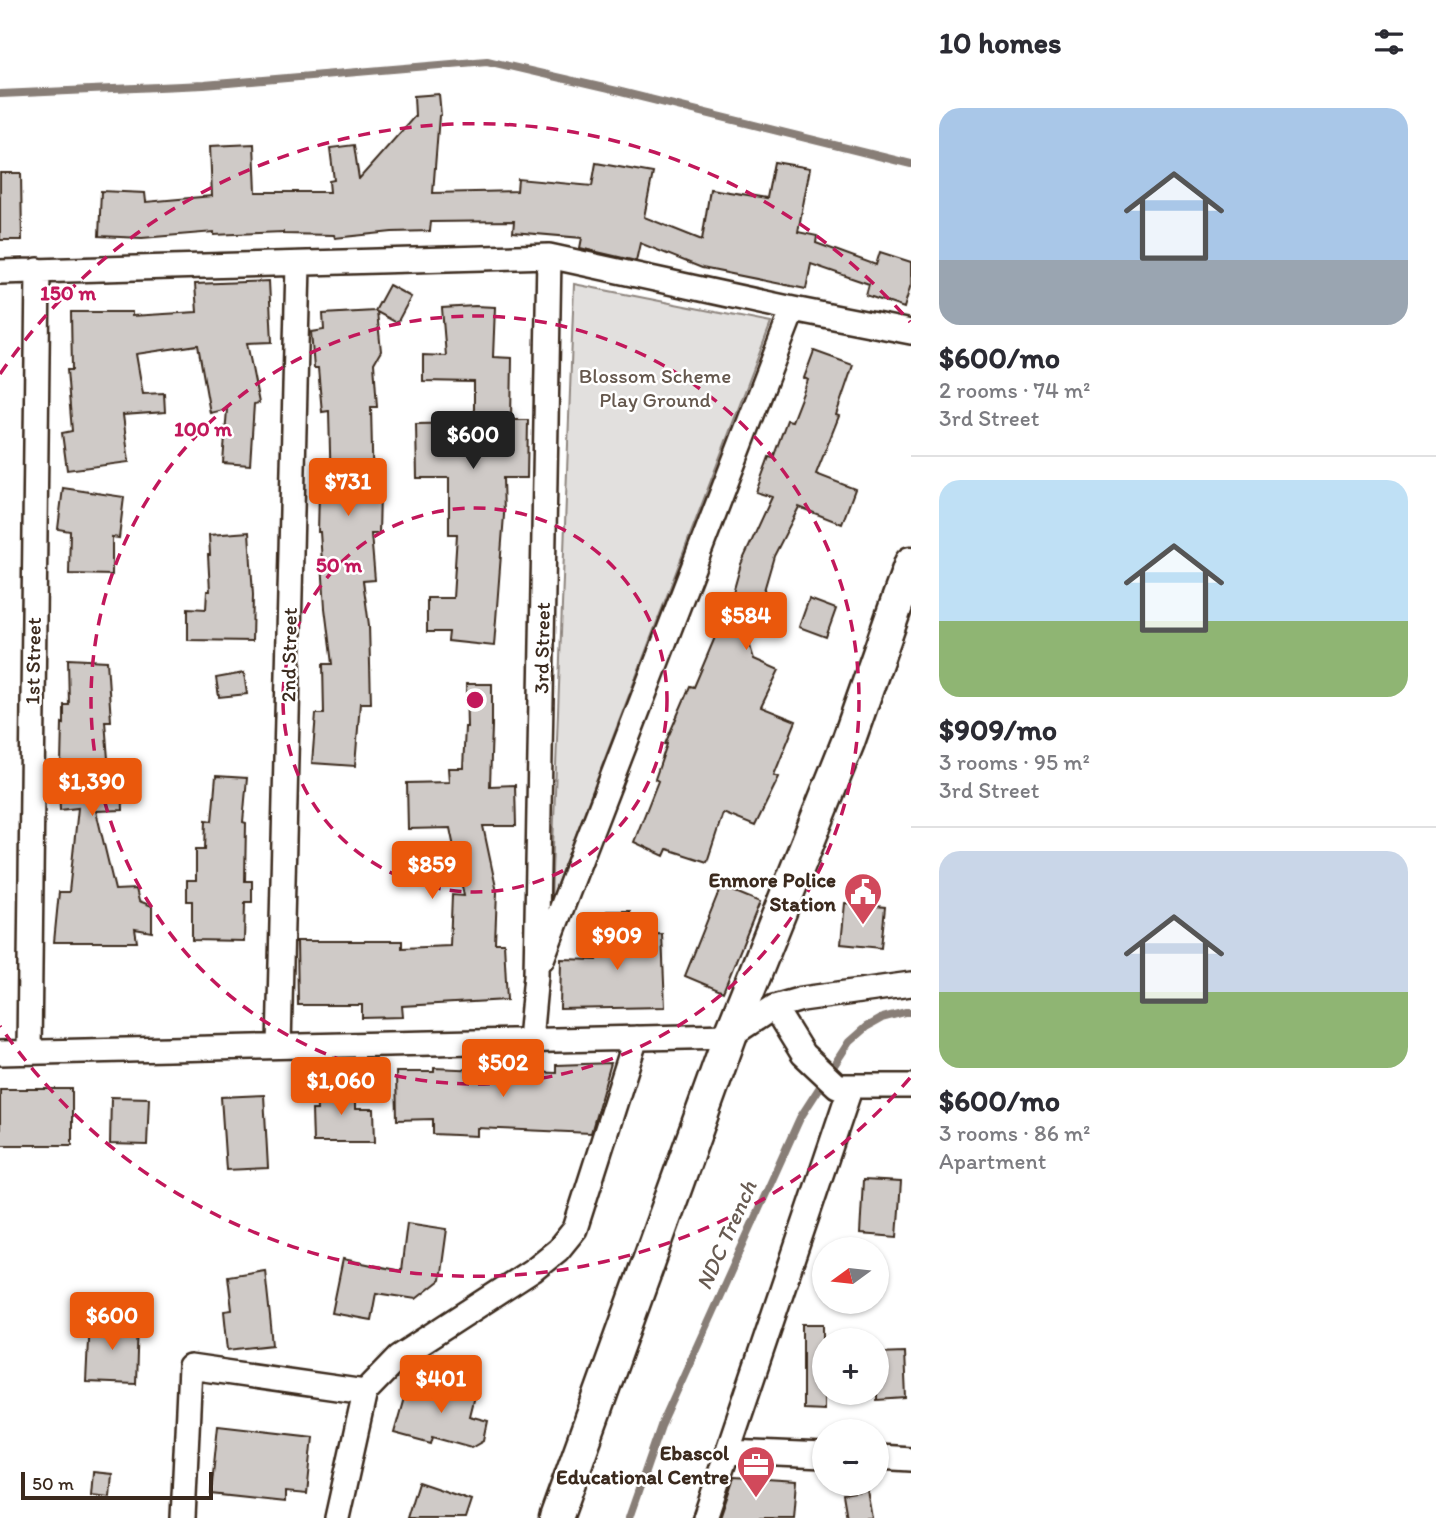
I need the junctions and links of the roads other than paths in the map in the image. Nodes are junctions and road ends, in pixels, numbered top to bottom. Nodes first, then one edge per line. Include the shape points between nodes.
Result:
1 (549, 256) junction
2 (298, 264) junction
3 (38, 270) junction
4 (0, 272) edge
5 (793, 309) junction
6 (911, 332) edge
7 (911, 563) edge
8 (536, 975) junction
9 (911, 984) edge
10 (775, 1007) junction
11 (730, 1036) junction
12 (636, 1038) junction
13 (530, 1040) junction
14 (279, 1046) junction
15 (29, 1052) junction
16 (0, 1053) edge
17 (844, 1086) junction
18 (911, 1086) edge
19 (365, 1392) junction
20 (728, 1452) junction
21 (812, 1455) edge
22 (889, 1458) edge
23 (911, 1459) edge
24 (183, 1518) edge
25 (337, 1518) edge
26 (556, 1518) edge
27 (705, 1518) edge

1 - 2 street
1 - 5 street
1 - 8 street, 3rd Street
2 - 3 street
2 - 14 street, 2nd Street
3 - 4 street
3 - 15 street, 1st Street
5 - 6 street
5 - 8 street
7 - 11 main road via 848,742
8 - 13 street, 3rd Street
9 - 10 street
10 - 11 street
10 - 17 street via 803,1054
11 - 12 street
11 - 26 main road
12 - 13 street
12 - 19 street via 575,1229 533,1270 399,1357
13 - 14 street
14 - 15 street
15 - 16 street
17 - 18 street
17 - 20 street
19 - 24 street via 190,1367
19 - 25 street
20 - 21 street
20 - 27 street
22 - 23 street

